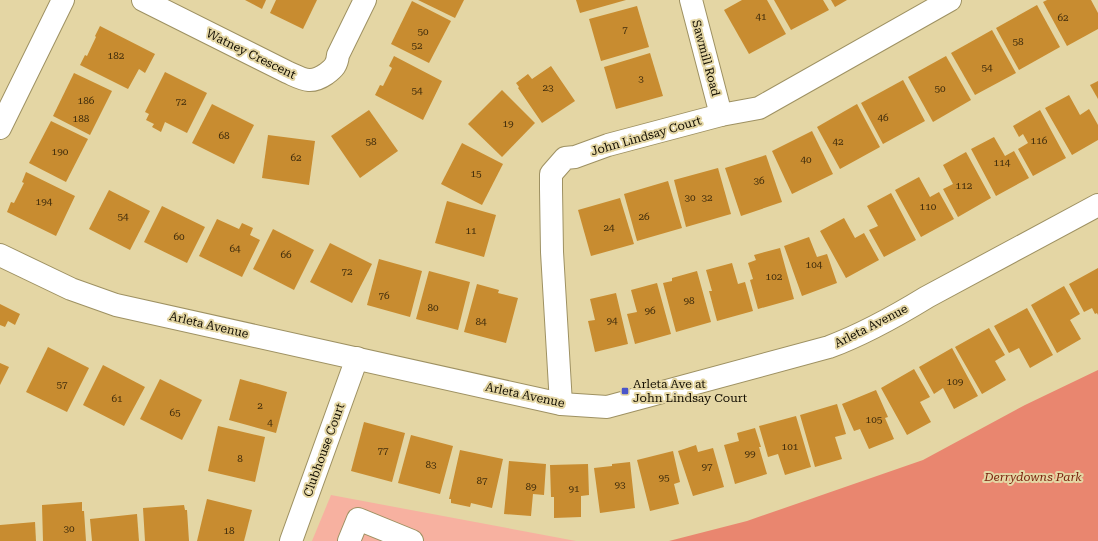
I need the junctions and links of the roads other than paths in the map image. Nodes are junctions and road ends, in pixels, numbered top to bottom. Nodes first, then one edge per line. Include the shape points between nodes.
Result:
1 (63, 0) edge
2 (143, 0) edge
3 (365, 0) edge
4 (691, 0) edge
5 (950, 0) edge
6 (721, 115) junction
7 (0, 128) edge
8 (1098, 205) edge
9 (0, 255) edge
10 (357, 358) junction
11 (561, 404) junction
12 (407, 540) edge
13 (291, 541) edge
14 (349, 541) edge

1 - 7 street
2 - 3 street, Watney Crescent via 287,72 311,80 317,80 337,64 338,56
4 - 6 street, Sawmill Road
5 - 6 street, John Lindsay Court via 759,108
6 - 11 street, John Lindsay Court via 565,158 552,174 552,252
8 - 11 street, Arleta Avenue via 852,339 606,407
9 - 10 street, Arleta Avenue via 71,289 116,305
10 - 11 street, Arleta Avenue
10 - 13 street, Clubhouse Court
12 - 14 street via 358,519

